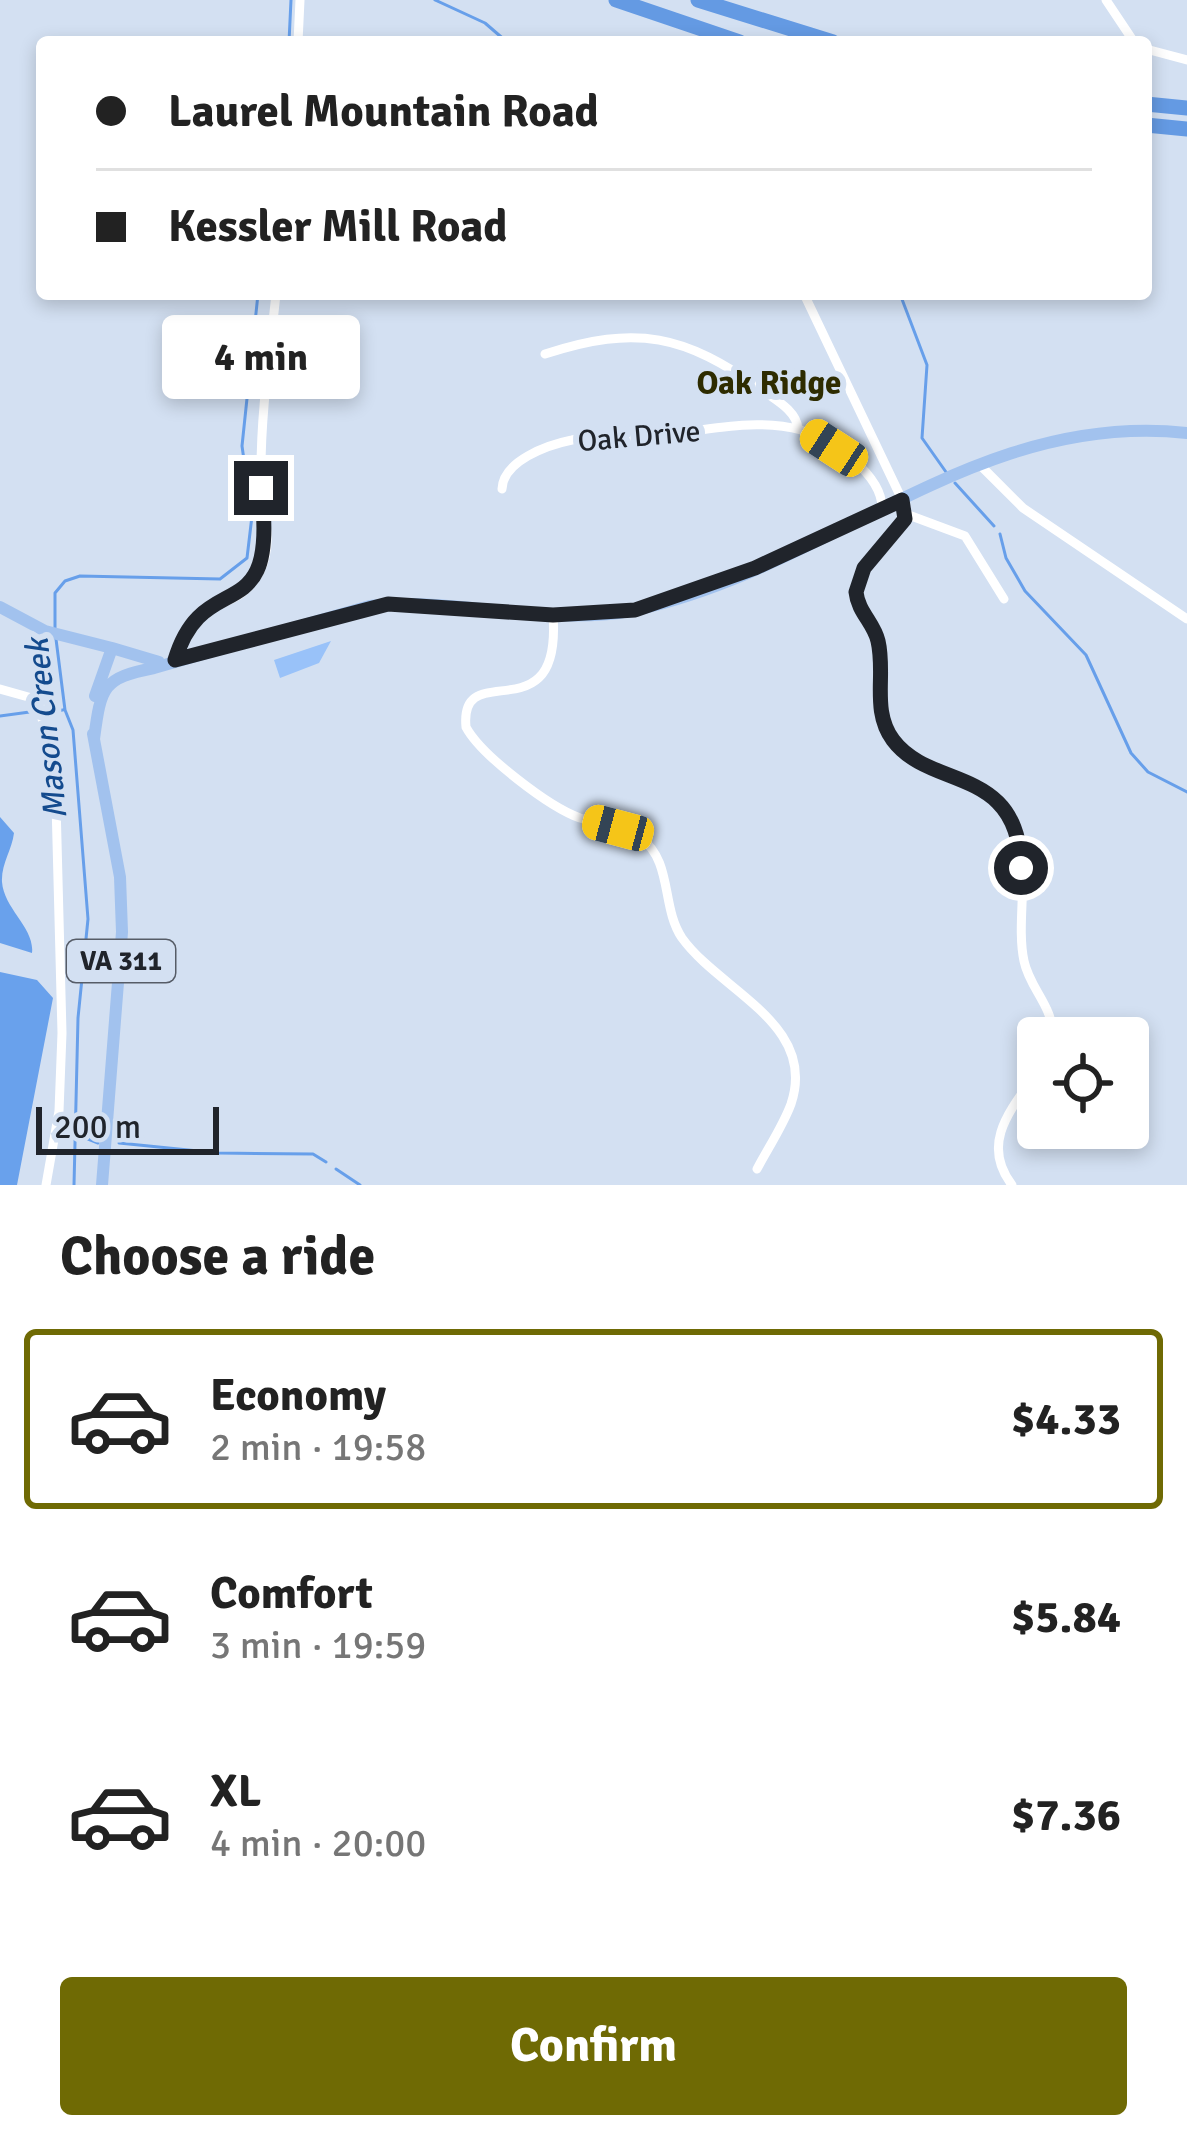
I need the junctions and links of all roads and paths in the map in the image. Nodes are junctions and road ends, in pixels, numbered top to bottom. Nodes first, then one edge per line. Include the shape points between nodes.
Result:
1 (300, 0) edge
2 (616, 0) edge
3 (698, 0) edge
4 (1106, 0) edge
5 (298, 36) edge
6 (722, 36) edge
7 (814, 36) edge
8 (1131, 36) edge
9 (1152, 51) edge
10 (1187, 60) edge
11 (1152, 105) edge
12 (1187, 108) edge
13 (1152, 125) edge
14 (1187, 129) edge
15 (275, 300) edge
16 (807, 300) edge
17 (545, 354) dead end
18 (798, 429) junction
19 (1187, 433) edge
20 (979, 464) junction
21 (502, 489) dead end
22 (904, 507) junction
23 (882, 509) junction
24 (1004, 599) dead end
25 (0, 607) edge
26 (553, 615) junction
27 (1187, 619) edge
28 (82, 644) junction
29 (170, 661) junction
30 (105, 662) junction
31 (127, 668) junction
32 (0, 688) edge
33 (94, 739) junction
34 (1049, 1017) edge
35 (1017, 1105) edge
36 (757, 1169) dead end
37 (46, 1185) edge
38 (102, 1185) edge
39 (1012, 1185) edge

1 - 5 street
2 - 6 highway
3 - 7 highway
4 - 8 street
9 - 10 street
11 - 12 highway
13 - 14 highway
15 - 29 street via 261,451 263,564 240,593 193,618
16 - 22 street
17 - 18 street via 631,337 685,343 775,399
18 - 21 street, Oak Drive via 573,440 514,464
18 - 23 street via 867,473
19 - 20 main road via 1083,432
20 - 22 main road
20 - 27 street via 1023,508
22 - 23 main road
22 - 24 street via 965,536
22 - 34 street via 856,586 878,641 883,719 900,748 970,781 1014,829 1024,962
23 - 26 main road via 653,605
25 - 28 main road
26 - 29 main road via 370,606
26 - 36 street via 555,653 546,673 525,687 480,695 467,708 466,727 555,805 643,839 662,868 685,941 781,1030 794,1060 794,1092
28 - 30 main road
28 - 30 main road
29 - 31 main road
30 - 31 main road
30 - 31 main road via 124,648
30 - 33 main road, VA 311
31 - 33 main road, VA 311 via 98,709
32 - 37 street via 38,698 56,803 61,1090
33 - 38 main road, VA 311 via 122,909
35 - 39 street via 997,1138

